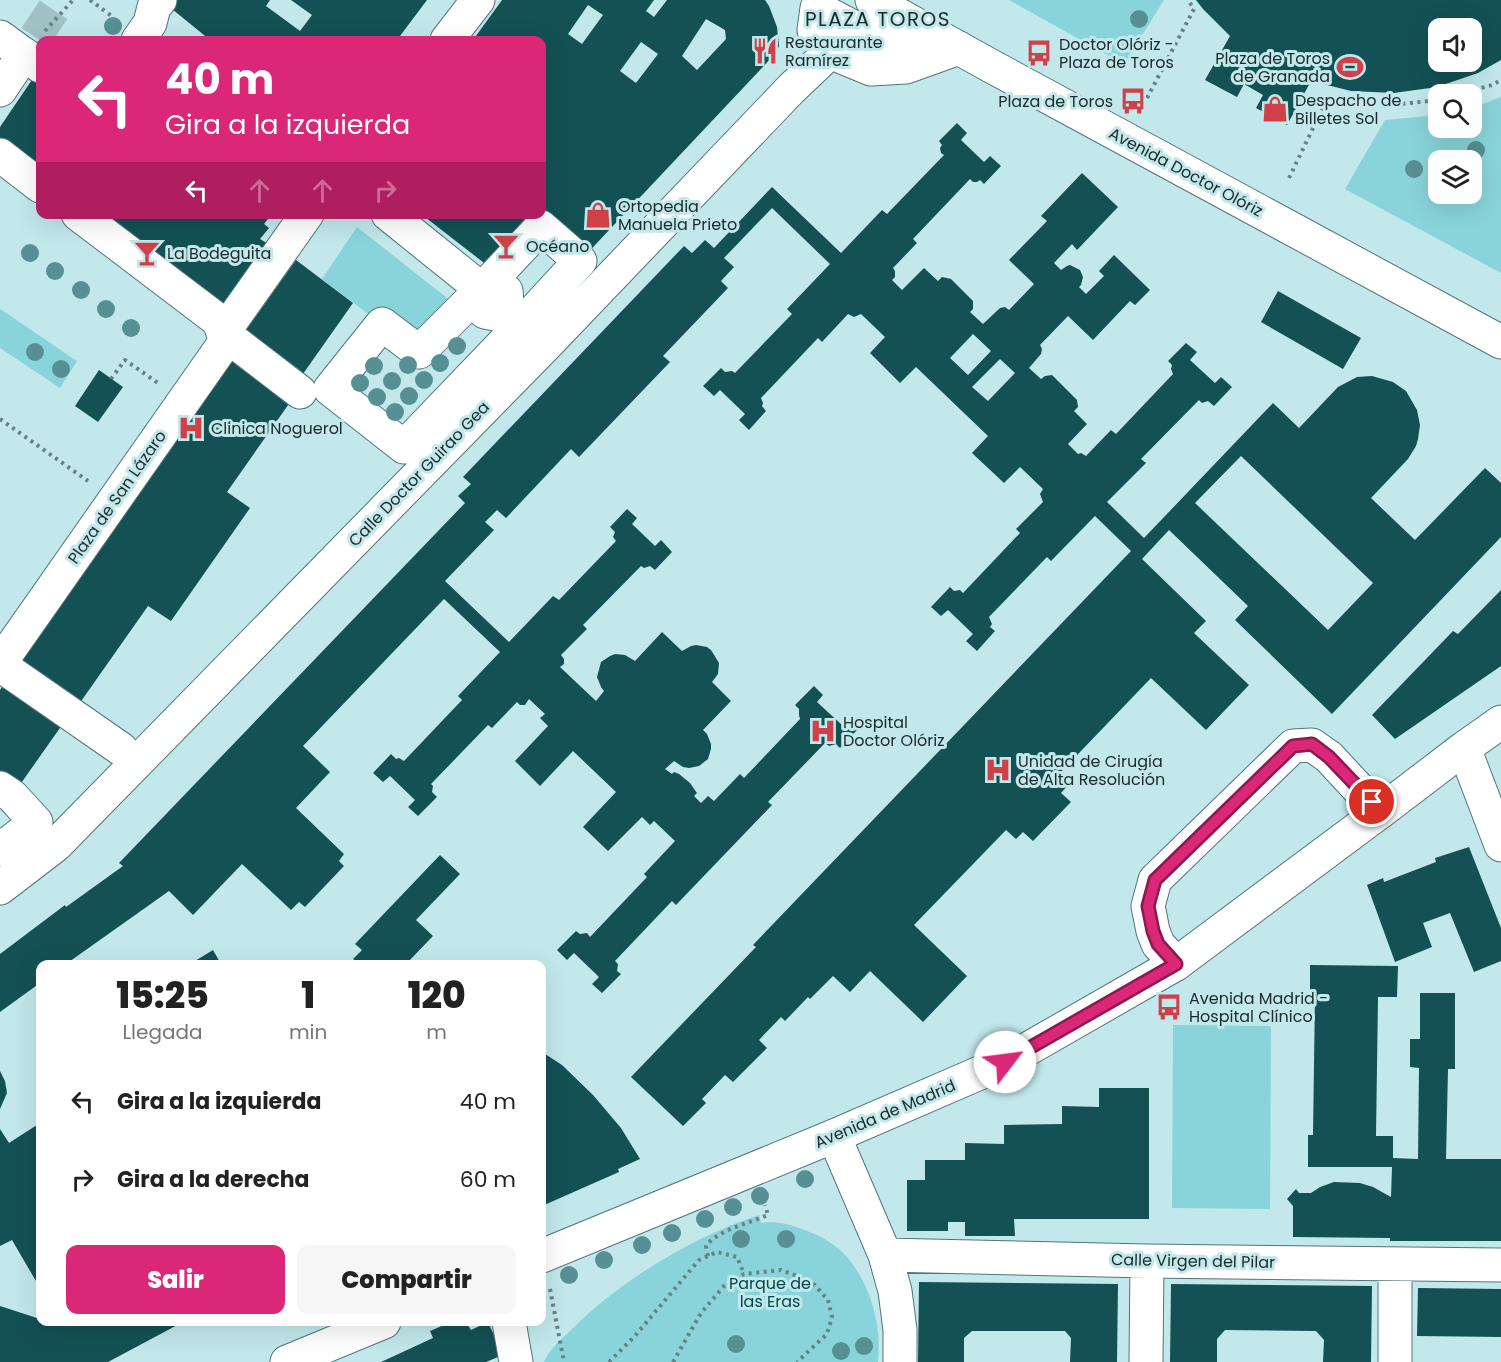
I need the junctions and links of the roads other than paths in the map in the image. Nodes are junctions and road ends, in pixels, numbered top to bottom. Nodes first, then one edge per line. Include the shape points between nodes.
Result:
1 (457, 0) edge
2 (478, 0) edge
3 (872, 0) edge
4 (819, 4) edge
5 (429, 36) edge
6 (450, 36) edge
7 (959, 48) junction
8 (21, 52) tunnel mouth
9 (830, 52) junction
10 (920, 62) junction
11 (0, 90) edge
12 (0, 155) edge
13 (36, 183) edge
14 (85, 219) edge
15 (303, 219) edge
16 (394, 219) edge
17 (518, 319) junction
18 (223, 333) junction
19 (1501, 342) edge
20 (300, 392) dead end
21 (0, 659) edge
22 (0, 665) edge
23 (1501, 722) edge
24 (1464, 748) junction
25 (120, 749) dead end
26 (0, 788) edge
27 (1380, 812) junction
28 (1501, 845) edge
29 (0, 850) edge
30 (0, 888) edge
31 (1176, 964) junction
32 (834, 1136) junction
33 (546, 1254) edge
34 (885, 1255) junction
35 (1146, 1261) junction
36 (1395, 1264) junction
37 (1501, 1265) edge
38 (374, 1326) edge
39 (510, 1326) edge
40 (287, 1362) edge
41 (516, 1362) edge
42 (900, 1362) edge
43 (1146, 1362) edge
44 (1395, 1362) edge

1 - 5 street
2 - 6 street
3 - 7 street, Avenida Doctor Olóriz
4 - 9 street via 814,30
4 - 10 street
7 - 10 street
7 - 19 street, Avenida Doctor Olóriz
8 - 11 street
9 - 10 street via 871,69
9 - 30 street, Calle Doctor Guirao Gea via 56,845
12 - 13 street
14 - 18 street via 219,321
15 - 18 street, Plaza de San Lázaro
16 - 17 street
17 - 17 street via 404,447 330,389 382,324 419,352 471,300 485,312
18 - 20 street
18 - 21 street, Plaza de San Lázaro via 228,338
22 - 25 street
23 - 24 street, Avenida de Madrid
24 - 27 street, Avenida de Madrid
24 - 28 street
26 - 29 street via 36,822
27 - 31 street, Avenida de Madrid
27 - 31 street via 1312,744 1293,746 1155,880 1148,906 1153,931 1158,944
31 - 32 street, Avenida de Madrid via 1005,1062
32 - 33 street, Avenida de Madrid
32 - 34 street
34 - 35 street, Calle Virgen del Pilar
34 - 42 street via 895,1291
35 - 36 street, Calle Virgen del Pilar
35 - 43 street
36 - 37 street, Calle Virgen del Pilar
36 - 44 street
38 - 40 street
39 - 41 street

